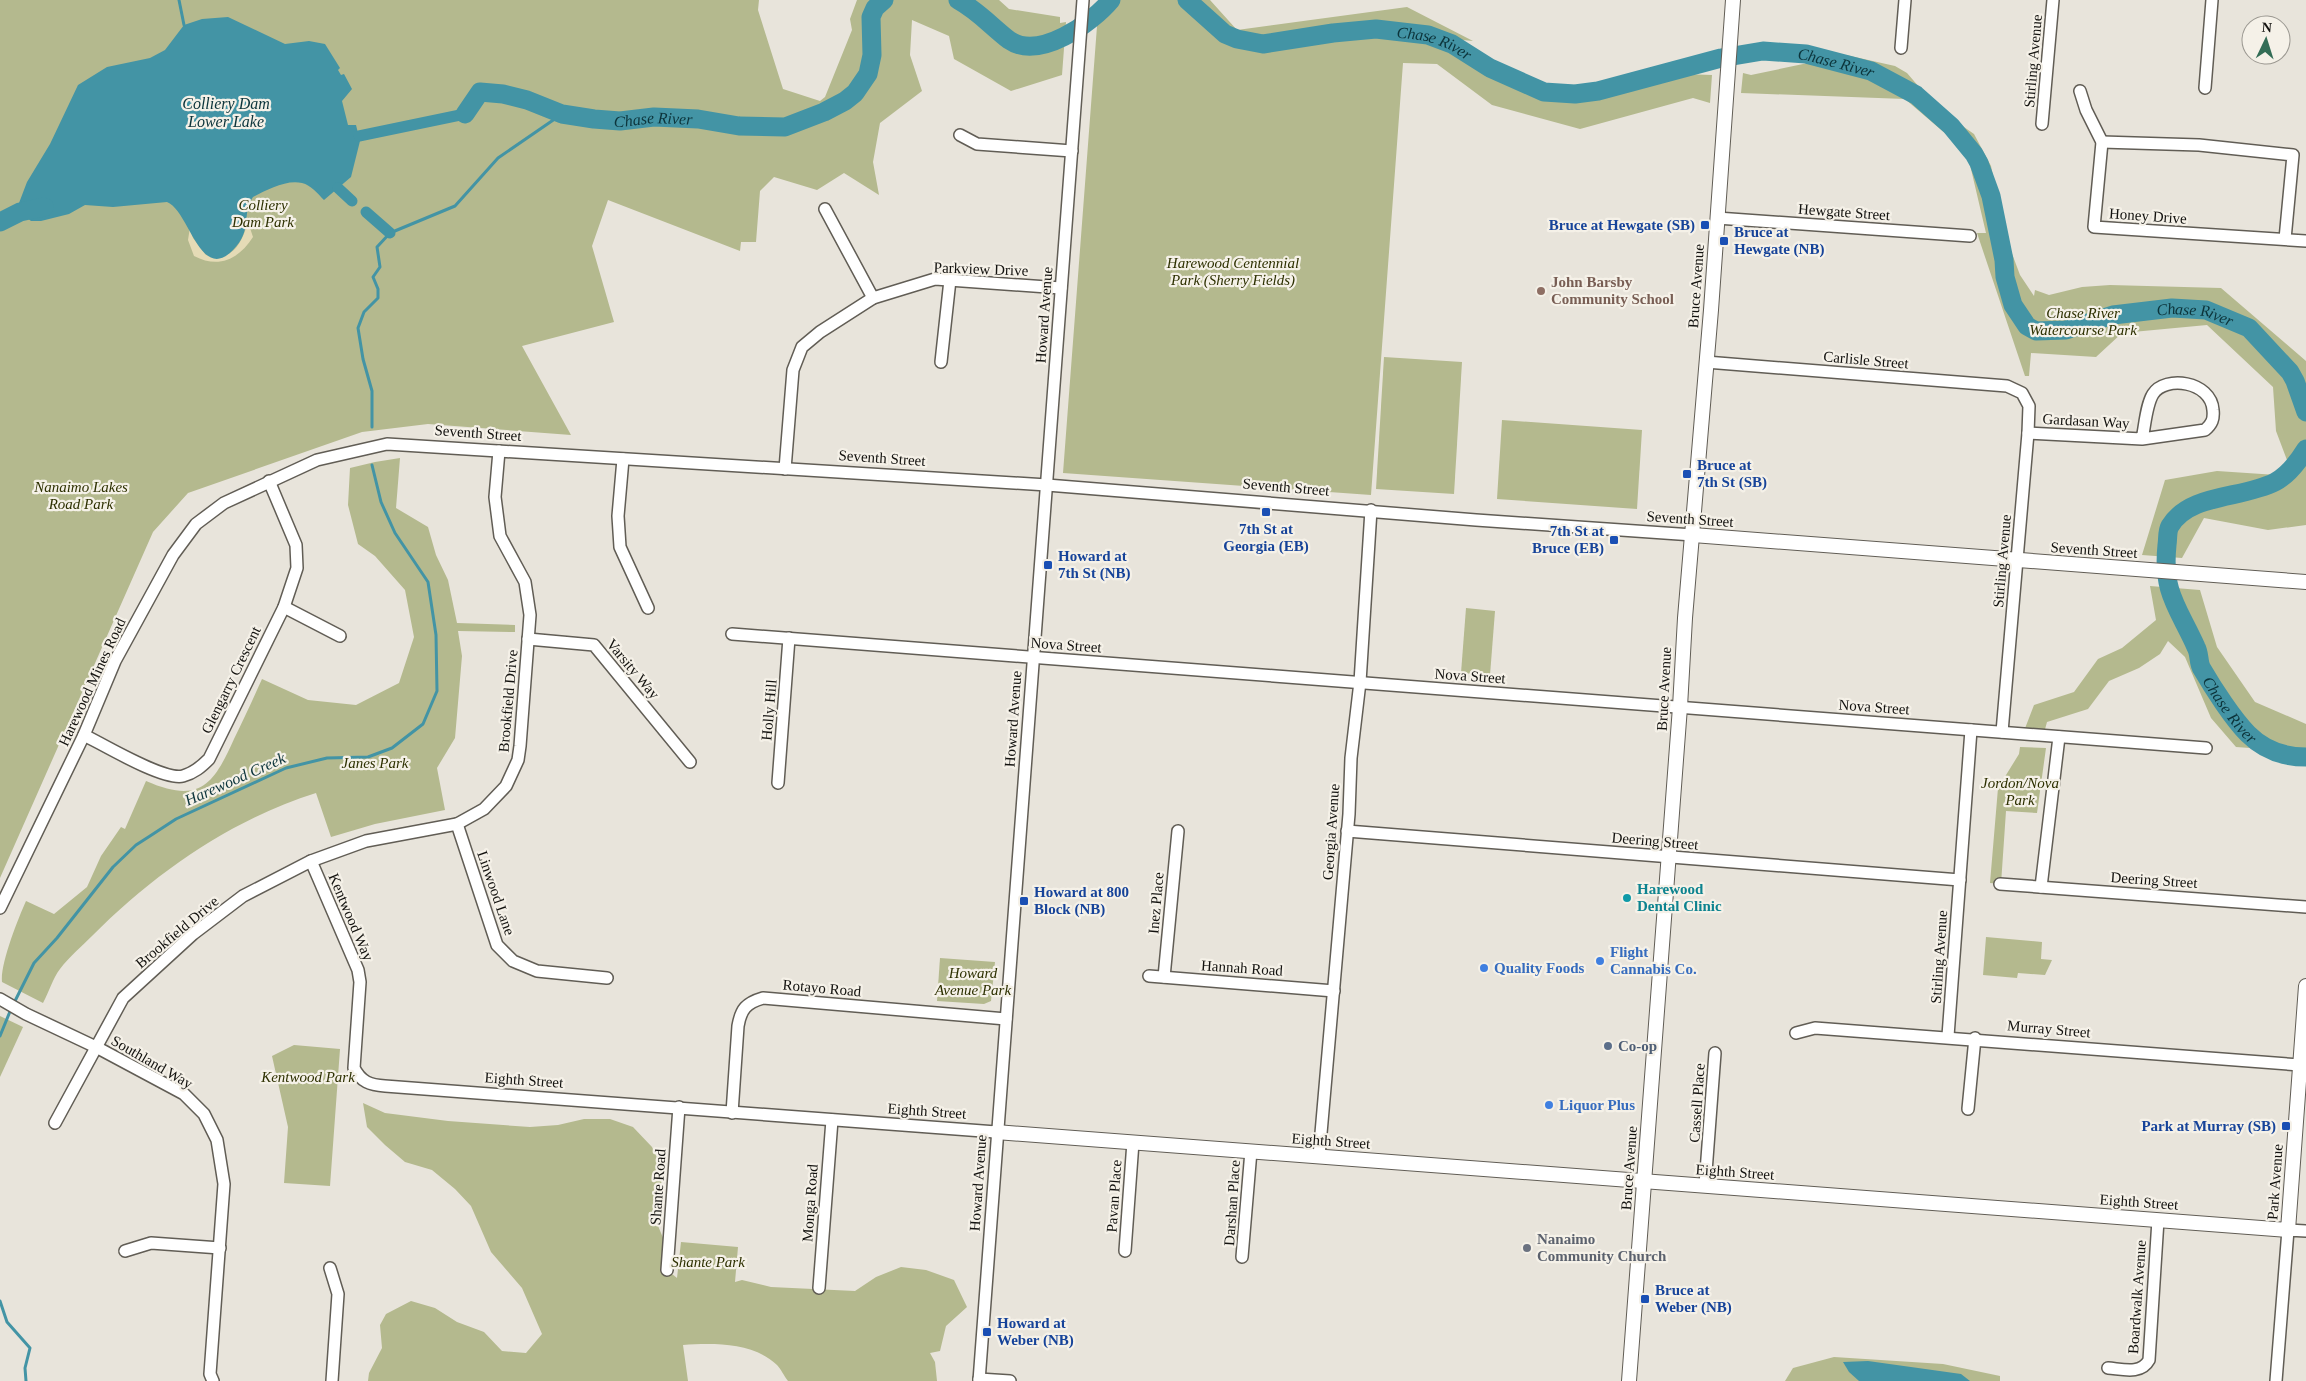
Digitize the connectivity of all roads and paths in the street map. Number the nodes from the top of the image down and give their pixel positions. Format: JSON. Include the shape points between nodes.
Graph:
{"nodes":[{"id":1,"x":1083,"y":0,"type":"edge"},
{"id":2,"x":1733,"y":0,"type":"edge"},
{"id":3,"x":1904,"y":0,"type":"edge"},
{"id":4,"x":2053,"y":0,"type":"edge"},
{"id":5,"x":2212,"y":0,"type":"edge"},
{"id":6,"x":1901,"y":48,"type":"dead end"},
{"id":7,"x":2206,"y":88,"type":"dead end"},
{"id":8,"x":2080,"y":92,"type":"dead end"},
{"id":9,"x":2042,"y":124,"type":"dead end"},
{"id":10,"x":960,"y":135,"type":"dead end"},
{"id":11,"x":2102,"y":142,"type":"junction"},
{"id":12,"x":1072,"y":151,"type":"junction"},
{"id":13,"x":825,"y":209,"type":"dead end"},
{"id":14,"x":1717,"y":218,"type":"junction"},
{"id":15,"x":1970,"y":236,"type":"dead end"},
{"id":16,"x":2285,"y":239,"type":"junction"},
{"id":17,"x":2306,"y":241,"type":"edge"},
{"id":18,"x":950,"y":280,"type":"junction"},
{"id":19,"x":1061,"y":288,"type":"junction"},
{"id":20,"x":873,"y":298,"type":"junction"},
{"id":21,"x":941,"y":362,"type":"dead end"},
{"id":22,"x":1706,"y":362,"type":"junction"},
{"id":23,"x":2022,"y":393,"type":"joint"},
{"id":24,"x":2028,"y":434,"type":"junction"},
{"id":25,"x":2142,"y":439,"type":"junction"},
{"id":26,"x":499,"y":451,"type":"junction"},
{"id":27,"x":623,"y":458,"type":"junction"},
{"id":28,"x":785,"y":469,"type":"junction"},
{"id":29,"x":269,"y":481,"type":"junction"},
{"id":30,"x":1046,"y":485,"type":"junction"},
{"id":31,"x":1370,"y":510,"type":"junction"},
{"id":32,"x":1693,"y":535,"type":"junction"},
{"id":33,"x":2017,"y":560,"type":"junction"},
{"id":34,"x":2306,"y":582,"type":"edge"},
{"id":35,"x":284,"y":606,"type":"junction"},
{"id":36,"x":648,"y":608,"type":"dead end"},
{"id":37,"x":732,"y":634,"type":"dead end"},
{"id":38,"x":340,"y":636,"type":"dead end"},
{"id":39,"x":790,"y":638,"type":"junction"},
{"id":40,"x":528,"y":639,"type":"junction"},
{"id":41,"x":1033,"y":657,"type":"junction"},
{"id":42,"x":1360,"y":682,"type":"junction"},
{"id":43,"x":1680,"y":707,"type":"junction"},
{"id":44,"x":1971,"y":730,"type":"junction"},
{"id":45,"x":2002,"y":732,"type":"junction"},
{"id":46,"x":84,"y":735,"type":"junction"},
{"id":47,"x":2059,"y":737,"type":"junction"},
{"id":48,"x":2206,"y":748,"type":"dead end"},
{"id":49,"x":690,"y":762,"type":"dead end"},
{"id":50,"x":778,"y":783,"type":"dead end"},
{"id":51,"x":456,"y":824,"type":"junction"},
{"id":52,"x":1178,"y":831,"type":"dead end"},
{"id":53,"x":1347,"y":831,"type":"junction"},
{"id":54,"x":1669,"y":857,"type":"junction"},
{"id":55,"x":311,"y":861,"type":"junction"},
{"id":56,"x":1960,"y":880,"type":"junction"},
{"id":57,"x":2000,"y":884,"type":"dead end"},
{"id":58,"x":2041,"y":887,"type":"junction"},
{"id":59,"x":2306,"y":907,"type":"edge"},
{"id":60,"x":0,"y":908,"type":"edge"},
{"id":61,"x":1149,"y":976,"type":"dead end"},
{"id":62,"x":1164,"y":977,"type":"junction"},
{"id":63,"x":607,"y":978,"type":"dead end"},
{"id":64,"x":2306,"y":986,"type":"edge"},
{"id":65,"x":1334,"y":990,"type":"junction"},
{"id":66,"x":0,"y":999,"type":"edge"},
{"id":67,"x":1006,"y":1019,"type":"junction"},
{"id":68,"x":1796,"y":1034,"type":"dead end"},
{"id":69,"x":1948,"y":1036,"type":"junction"},
{"id":70,"x":1975,"y":1038,"type":"junction"},
{"id":71,"x":98,"y":1048,"type":"junction"},
{"id":72,"x":1715,"y":1053,"type":"dead end"},
{"id":73,"x":2300,"y":1065,"type":"junction"},
{"id":74,"x":358,"y":1075,"type":"joint"},
{"id":75,"x":679,"y":1107,"type":"junction"},
{"id":76,"x":1968,"y":1109,"type":"dead end"},
{"id":77,"x":732,"y":1113,"type":"junction"},
{"id":78,"x":832,"y":1120,"type":"junction"},
{"id":79,"x":55,"y":1122,"type":"dead end"},
{"id":80,"x":996,"y":1132,"type":"junction"},
{"id":81,"x":1133,"y":1142,"type":"junction"},
{"id":82,"x":1250,"y":1151,"type":"junction"},
{"id":83,"x":1319,"y":1156,"type":"junction"},
{"id":84,"x":1644,"y":1181,"type":"junction"},
{"id":85,"x":1705,"y":1186,"type":"junction"},
{"id":86,"x":2158,"y":1220,"type":"junction"},
{"id":87,"x":2288,"y":1230,"type":"junction"},
{"id":88,"x":2306,"y":1231,"type":"edge"},
{"id":89,"x":220,"y":1248,"type":"junction"},
{"id":90,"x":125,"y":1251,"type":"dead end"},
{"id":91,"x":1125,"y":1252,"type":"dead end"},
{"id":92,"x":1242,"y":1258,"type":"dead end"},
{"id":93,"x":330,"y":1268,"type":"dead end"},
{"id":94,"x":667,"y":1270,"type":"dead end"},
{"id":95,"x":819,"y":1288,"type":"dead end"},
{"id":96,"x":2108,"y":1368,"type":"dead end"},
{"id":97,"x":979,"y":1380,"type":"edge"},
{"id":98,"x":212,"y":1381,"type":"edge"},
{"id":99,"x":332,"y":1381,"type":"edge"},
{"id":100,"x":1010,"y":1381,"type":"edge"},
{"id":101,"x":1629,"y":1381,"type":"edge"},
{"id":102,"x":2276,"y":1381,"type":"edge"}],
"edges":[{"from":1,"to":12,"type":"street","name":"Howard Avenue"},
{"from":2,"to":14,"type":"street","name":"Bruce Avenue"},
{"from":3,"to":6,"type":"street"},
{"from":4,"to":9,"type":"street","name":"Stirling Avenue"},
{"from":5,"to":7,"type":"street"},
{"from":8,"to":11,"type":"street"},
{"from":10,"to":12,"type":"street","via":[[977,144]]},
{"from":11,"to":16,"type":"street","via":[[2198,145],[2293,155]]},
{"from":11,"to":16,"type":"street","name":"Honey Drive","via":[[2094,227]]},
{"from":12,"to":19,"type":"street","name":"Howard Avenue"},
{"from":13,"to":20,"type":"street"},
{"from":14,"to":15,"type":"street","name":"Hewgate Street"},
{"from":14,"to":22,"type":"street","name":"Bruce Avenue"},
{"from":16,"to":17,"type":"street","name":"Honey Drive"},
{"from":18,"to":19,"type":"street","name":"Parkview Drive"},
{"from":18,"to":20,"type":"street","name":"Parkview Drive","via":[[935,279]]},
{"from":18,"to":21,"type":"street"},
{"from":19,"to":30,"type":"street","name":"Howard Avenue"},
{"from":20,"to":28,"type":"street","name":"Parkview Drive","via":[[802,347],[792,370]]},
{"from":22,"to":23,"type":"street","name":"Carlisle Street","via":[[2007,386]]},
{"from":22,"to":32,"type":"street","name":"Bruce Avenue"},
{"from":23,"to":24,"type":"street","name":"Stirling Avenue","via":[[2029,406]]},
{"from":24,"to":25,"type":"street","name":"Gardasan Way"},
{"from":24,"to":33,"type":"street","name":"Stirling Avenue"},
{"from":25,"to":25,"type":"street","name":"Gardasan Way","via":[[2205,430],[2214,416],[2212,400],[2204,390],[2191,384],[2164,384],[2152,395]]},
{"from":26,"to":27,"type":"street","name":"Seventh Street"},
{"from":26,"to":29,"type":"street","name":"Seventh Street","via":[[387,444],[317,460]]},
{"from":26,"to":40,"type":"street","name":"Brookfield Drive","via":[[495,496],[500,536],[525,582],[530,615]]},
{"from":27,"to":28,"type":"street","name":"Seventh Street"},
{"from":27,"to":36,"type":"street","via":[[618,516],[620,547]]},
{"from":28,"to":30,"type":"street","name":"Seventh Street"},
{"from":29,"to":35,"type":"street","name":"Glengarry Crescent","via":[[296,545],[296,568]]},
{"from":29,"to":46,"type":"street","name":"Harewood Mines Road","via":[[224,503],[196,524],[173,555],[115,661]]},
{"from":30,"to":31,"type":"street","name":"Seventh Street"},
{"from":30,"to":41,"type":"street","name":"Howard Avenue"},
{"from":31,"to":32,"type":"street","name":"Seventh Street"},
{"from":31,"to":42,"type":"street","name":"Georgia Avenue"},
{"from":32,"to":33,"type":"street","name":"Seventh Street"},
{"from":32,"to":43,"type":"street","name":"Bruce Avenue"},
{"from":33,"to":34,"type":"street","name":"Seventh Street"},
{"from":33,"to":45,"type":"street","name":"Stirling Avenue"},
{"from":35,"to":38,"type":"street"},
{"from":35,"to":46,"type":"street","name":"Glengarry Crescent","via":[[209,760],[195,772],[181,777],[164,775]]},
{"from":37,"to":39,"type":"street","name":"Nova Street"},
{"from":39,"to":41,"type":"street","name":"Nova Street"},
{"from":39,"to":50,"type":"street","name":"Holly Hill"},
{"from":40,"to":49,"type":"street","name":"Varsity Way","via":[[594,645]]},
{"from":40,"to":51,"type":"street","name":"Brookfield Drive","via":[[518,760],[506,786],[484,809]]},
{"from":41,"to":42,"type":"street","name":"Nova Street"},
{"from":41,"to":67,"type":"street","name":"Howard Avenue"},
{"from":42,"to":43,"type":"street","name":"Nova Street"},
{"from":42,"to":53,"type":"street","name":"Georgia Avenue"},
{"from":43,"to":44,"type":"street","name":"Nova Street"},
{"from":43,"to":54,"type":"street","name":"Bruce Avenue"},
{"from":44,"to":45,"type":"street","name":"Nova Street"},
{"from":44,"to":56,"type":"street","name":"Stirling Avenue"},
{"from":45,"to":47,"type":"street","name":"Nova Street"},
{"from":46,"to":60,"type":"street","name":"Harewood Mines Road"},
{"from":47,"to":48,"type":"street","name":"Nova Street"},
{"from":47,"to":58,"type":"street"},
{"from":51,"to":55,"type":"street","name":"Brookfield Drive","via":[[366,841]]},
{"from":51,"to":63,"type":"street","name":"Linwood Lane","via":[[497,945],[513,961],[537,971]]},
{"from":52,"to":62,"type":"street","name":"Inez Place"},
{"from":53,"to":54,"type":"street","name":"Deering Street"},
{"from":53,"to":65,"type":"street","name":"Georgia Avenue"},
{"from":54,"to":56,"type":"street","name":"Deering Street"},
{"from":54,"to":84,"type":"street","name":"Bruce Avenue"},
{"from":55,"to":71,"type":"street","name":"Brookfield Drive","via":[[243,896],[193,934],[123,998]]},
{"from":55,"to":74,"type":"street","name":"Kentwood Way","via":[[358,970],[360,982],[354,1061]]},
{"from":56,"to":69,"type":"street","name":"Stirling Avenue"},
{"from":57,"to":58,"type":"street","name":"Deering Street"},
{"from":58,"to":59,"type":"street","name":"Deering Street"},
{"from":61,"to":62,"type":"street","name":"Hannah Road"},
{"from":62,"to":65,"type":"street","name":"Hannah Road"},
{"from":64,"to":73,"type":"street","name":"Park Avenue"},
{"from":65,"to":83,"type":"street","name":"Georgia Avenue"},
{"from":66,"to":71,"type":"street","name":"Southland Way"},
{"from":67,"to":77,"type":"street","name":"Rotayo Road","via":[[763,998],[752,1001],[740,1013]]},
{"from":67,"to":80,"type":"street","name":"Howard Avenue"},
{"from":68,"to":69,"type":"street","name":"Murray Street","via":[[1815,1028]]},
{"from":69,"to":70,"type":"street","name":"Murray Street"},
{"from":70,"to":73,"type":"street","name":"Murray Street"},
{"from":70,"to":76,"type":"street"},
{"from":71,"to":79,"type":"street","name":"Brookfield Drive"},
{"from":71,"to":89,"type":"street","name":"Southland Way","via":[[184,1094],[204,1114],[218,1140],[223,1163]]},
{"from":72,"to":85,"type":"street","name":"Cassell Place"},
{"from":73,"to":87,"type":"street","name":"Park Avenue"},
{"from":74,"to":75,"type":"street","name":"Eighth Street","via":[[373,1085]]},
{"from":75,"to":77,"type":"street","name":"Eighth Street"},
{"from":75,"to":94,"type":"street","name":"Shante Road"},
{"from":77,"to":78,"type":"street","name":"Eighth Street"},
{"from":78,"to":80,"type":"street","name":"Eighth Street"},
{"from":78,"to":95,"type":"street","name":"Monga Road"},
{"from":80,"to":81,"type":"street","name":"Eighth Street"},
{"from":80,"to":97,"type":"street","name":"Howard Avenue"},
{"from":81,"to":82,"type":"street","name":"Eighth Street"},
{"from":81,"to":91,"type":"street","name":"Pavan Place"},
{"from":82,"to":83,"type":"street","name":"Eighth Street"},
{"from":82,"to":92,"type":"street","name":"Darshan Place"},
{"from":83,"to":84,"type":"street","name":"Eighth Street"},
{"from":84,"to":85,"type":"street","name":"Eighth Street"},
{"from":84,"to":101,"type":"street","name":"Bruce Avenue"},
{"from":85,"to":86,"type":"street","name":"Eighth Street"},
{"from":86,"to":87,"type":"street","name":"Eighth Street"},
{"from":86,"to":96,"type":"street","name":"Boardwalk Avenue","via":[[2149,1360],[2138,1370]]},
{"from":87,"to":88,"type":"street","name":"Eighth Street"},
{"from":87,"to":102,"type":"street","name":"Park Avenue"},
{"from":89,"to":90,"type":"street","via":[[151,1243]]},
{"from":89,"to":98,"type":"street","name":"Southland Way"},
{"from":93,"to":99,"type":"street","via":[[338,1294]]},
{"from":97,"to":100,"type":"street"}]}
